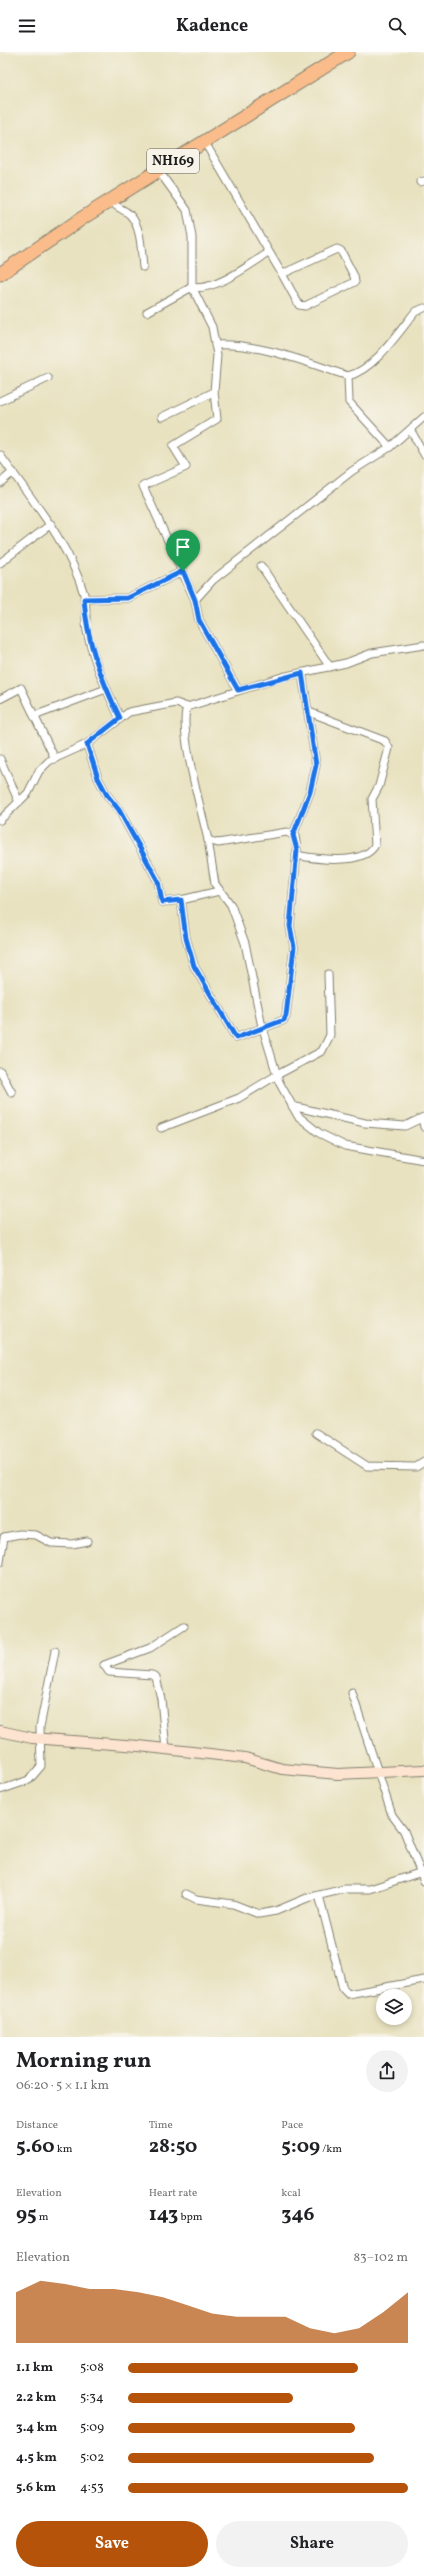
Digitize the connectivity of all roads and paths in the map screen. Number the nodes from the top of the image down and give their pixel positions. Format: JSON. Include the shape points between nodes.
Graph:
{"nodes":[{"id":1,"x":348,"y":52,"type":"edge"},
{"id":2,"x":204,"y":141,"type":"junction"},
{"id":3,"x":158,"y":170,"type":"junction"},
{"id":4,"x":111,"y":200,"type":"junction"},
{"id":5,"x":265,"y":255,"type":"dead end"},
{"id":6,"x":143,"y":267,"type":"dead end"},
{"id":7,"x":0,"y":274,"type":"edge"},
{"id":8,"x":282,"y":274,"type":"junction"},
{"id":9,"x":192,"y":287,"type":"junction"},
{"id":10,"x":424,"y":308,"type":"edge"},
{"id":11,"x":147,"y":312,"type":"dead end"},
{"id":12,"x":215,"y":345,"type":"junction"},
{"id":13,"x":348,"y":376,"type":"junction"},
{"id":14,"x":48,"y":378,"type":"dead end"},
{"id":15,"x":214,"y":392,"type":"junction"},
{"id":16,"x":0,"y":401,"type":"edge"},
{"id":17,"x":424,"y":417,"type":"edge"},
{"id":18,"x":162,"y":418,"type":"dead end"},
{"id":19,"x":411,"y":431,"type":"junction"},
{"id":20,"x":390,"y":448,"type":"junction"},
{"id":21,"x":424,"y":454,"type":"edge"},
{"id":22,"x":0,"y":455,"type":"edge"},
{"id":23,"x":13,"y":472,"type":"junction"},
{"id":24,"x":0,"y":483,"type":"edge"},
{"id":25,"x":51,"y":524,"type":"junction"},
{"id":26,"x":0,"y":562,"type":"edge"},
{"id":27,"x":261,"y":566,"type":"dead end"},
{"id":28,"x":183,"y":571,"type":"junction"},
{"id":29,"x":84,"y":599,"type":"junction"},
{"id":30,"x":195,"y":600,"type":"junction"},
{"id":31,"x":424,"y":645,"type":"edge"},
{"id":32,"x":330,"y":667,"type":"junction"},
{"id":33,"x":302,"y":673,"type":"junction"},
{"id":34,"x":106,"y":689,"type":"junction"},
{"id":35,"x":238,"y":690,"type":"junction"},
{"id":36,"x":0,"y":698,"type":"edge"},
{"id":37,"x":187,"y":707,"type":"junction"},
{"id":38,"x":309,"y":712,"type":"junction"},
{"id":39,"x":34,"y":716,"type":"junction"},
{"id":40,"x":120,"y":718,"type":"junction"},
{"id":41,"x":87,"y":744,"type":"junction"},
{"id":42,"x":0,"y":759,"type":"edge"},
{"id":43,"x":54,"y":759,"type":"junction"},
{"id":44,"x":19,"y":802,"type":"junction"},
{"id":45,"x":0,"y":820,"type":"edge"},
{"id":46,"x":293,"y":835,"type":"junction"},
{"id":47,"x":208,"y":840,"type":"junction"},
{"id":48,"x":296,"y":855,"type":"junction"},
{"id":49,"x":219,"y":891,"type":"junction"},
{"id":50,"x":181,"y":900,"type":"junction"},
{"id":51,"x":328,"y":974,"type":"dead end"},
{"id":52,"x":264,"y":1029,"type":"junction"},
{"id":53,"x":0,"y":1072,"type":"edge"},
{"id":54,"x":277,"y":1075,"type":"junction"},
{"id":55,"x":12,"y":1092,"type":"dead end"},
{"id":56,"x":292,"y":1106,"type":"junction"},
{"id":57,"x":423,"y":1117,"type":"edge"},
{"id":58,"x":424,"y":1127,"type":"edge"},
{"id":59,"x":161,"y":1128,"type":"dead end"},
{"id":60,"x":424,"y":1160,"type":"edge"},
{"id":61,"x":316,"y":1433,"type":"dead end"},
{"id":62,"x":424,"y":1462,"type":"edge"},
{"id":63,"x":87,"y":1541,"type":"dead end"},
{"id":64,"x":0,"y":1562,"type":"edge"},
{"id":65,"x":184,"y":1626,"type":"dead end"},
{"id":66,"x":55,"y":1651,"type":"dead end"},
{"id":67,"x":352,"y":1693,"type":"dead end"},
{"id":68,"x":0,"y":1731,"type":"edge"},
{"id":69,"x":39,"y":1738,"type":"junction"},
{"id":70,"x":166,"y":1749,"type":"junction"},
{"id":71,"x":424,"y":1770,"type":"edge"},
{"id":72,"x":379,"y":1772,"type":"junction"},
{"id":73,"x":0,"y":1790,"type":"edge"},
{"id":74,"x":422,"y":1872,"type":"junction"},
{"id":75,"x":424,"y":1881,"type":"edge"},
{"id":76,"x":186,"y":1894,"type":"dead end"},
{"id":77,"x":319,"y":1895,"type":"junction"},
{"id":78,"x":424,"y":1980,"type":"edge"}],
"edges":[{"from":1,"to":2,"type":"highway","number":"NH169"},
{"from":2,"to":3,"type":"highway","number":"NH169"},
{"from":2,"to":8,"type":"street"},
{"from":3,"to":4,"type":"highway","number":"NH169"},
{"from":3,"to":9,"type":"street","via":[[187,210],[192,237]]},
{"from":4,"to":6,"type":"street","via":[[132,219],[140,242]]},
{"from":4,"to":7,"type":"highway","number":"NH169"},
{"from":5,"to":9,"type":"street","via":[[225,279],[198,288]]},
{"from":8,"to":8,"type":"street","via":[[296,302],[302,306],[352,284],[356,279],[341,251],[337,249]]},
{"from":9,"to":11,"type":"street"},
{"from":9,"to":12,"type":"street","via":[[212,327]]},
{"from":10,"to":13,"type":"street","via":[[415,312],[371,364]]},
{"from":12,"to":13,"type":"street","via":[[237,344],[256,347]]},
{"from":12,"to":15,"type":"street","via":[[217,354]]},
{"from":13,"to":20,"type":"street","via":[[349,402]]},
{"from":14,"to":16,"type":"street"},
{"from":15,"to":18,"type":"street"},
{"from":15,"to":28,"type":"street","via":[[217,420],[173,446],[186,467],[143,486]]},
{"from":17,"to":19,"type":"street"},
{"from":19,"to":20,"type":"street"},
{"from":19,"to":21,"type":"street"},
{"from":20,"to":30,"type":"street","via":[[346,476],[213,580]]},
{"from":22,"to":23,"type":"street"},
{"from":23,"to":24,"type":"street"},
{"from":23,"to":25,"type":"street"},
{"from":25,"to":26,"type":"street"},
{"from":25,"to":29,"type":"street","via":[[72,565]]},
{"from":27,"to":32,"type":"street"},
{"from":28,"to":29,"type":"street","via":[[128,598]]},
{"from":28,"to":30,"type":"street"},
{"from":29,"to":34,"type":"street","via":[[94,661]]},
{"from":30,"to":35,"type":"street","via":[[199,620]]},
{"from":31,"to":32,"type":"street","via":[[372,653]]},
{"from":32,"to":33,"type":"street"},
{"from":33,"to":35,"type":"street"},
{"from":33,"to":38,"type":"street"},
{"from":34,"to":39,"type":"street"},
{"from":34,"to":40,"type":"street"},
{"from":35,"to":37,"type":"street"},
{"from":36,"to":39,"type":"street","via":[[21,688]]},
{"from":37,"to":40,"type":"street","via":[[176,703],[140,709]]},
{"from":37,"to":47,"type":"street","via":[[184,716],[185,734]]},
{"from":38,"to":46,"type":"street","via":[[316,765],[310,792]]},
{"from":38,"to":48,"type":"street","via":[[385,741],[389,748],[379,786],[372,799],[375,845],[372,850],[359,856],[324,860]]},
{"from":39,"to":43,"type":"street"},
{"from":40,"to":41,"type":"street"},
{"from":41,"to":43,"type":"street"},
{"from":41,"to":50,"type":"street","via":[[98,778],[119,810],[158,881],[162,902]]},
{"from":42,"to":44,"type":"street"},
{"from":43,"to":44,"type":"street","via":[[39,772],[28,793]]},
{"from":44,"to":45,"type":"street"},
{"from":46,"to":47,"type":"street","via":[[286,832],[218,843]]},
{"from":46,"to":48,"type":"street"},
{"from":47,"to":49,"type":"street","via":[[212,869]]},
{"from":48,"to":52,"type":"street","via":[[290,926],[294,947],[286,1016],[284,1020]]},
{"from":49,"to":50,"type":"street"},
{"from":49,"to":52,"type":"street","via":[[231,905],[243,936]]},
{"from":50,"to":52,"type":"street","via":[[186,938],[194,966],[226,1023],[236,1038]]},
{"from":51,"to":54,"type":"street","via":[[328,1041],[322,1051]]},
{"from":52,"to":54,"type":"street"},
{"from":53,"to":55,"type":"street"},
{"from":54,"to":56,"type":"street"},
{"from":54,"to":59,"type":"street","via":[[239,1098]]},
{"from":56,"to":57,"type":"street","via":[[365,1123],[405,1126]]},
{"from":56,"to":60,"type":"street","via":[[298,1116],[320,1133],[345,1146]]},
{"from":57,"to":58,"type":"street"},
{"from":61,"to":62,"type":"street","via":[[367,1466],[416,1467]]},
{"from":63,"to":64,"type":"street","via":[[72,1544],[51,1543],[36,1535],[20,1534],[4,1537]]},
{"from":65,"to":70,"type":"street","via":[[144,1651],[104,1665],[109,1672],[156,1677]]},
{"from":66,"to":69,"type":"street"},
{"from":67,"to":72,"type":"street"},
{"from":68,"to":69,"type":"street"},
{"from":69,"to":70,"type":"street"},
{"from":69,"to":73,"type":"street","via":[[41,1766],[36,1775],[30,1780]]},
{"from":70,"to":72,"type":"street","via":[[245,1758],[282,1769],[338,1774]]},
{"from":71,"to":72,"type":"street"},
{"from":72,"to":74,"type":"street","via":[[392,1815],[404,1831]]},
{"from":74,"to":75,"type":"street"},
{"from":74,"to":77,"type":"street","via":[[370,1889],[345,1889]]},
{"from":76,"to":77,"type":"street","via":[[196,1899],[233,1904],[259,1914],[276,1911]]},
{"from":77,"to":78,"type":"street","via":[[343,1989],[348,1994]]}]}
